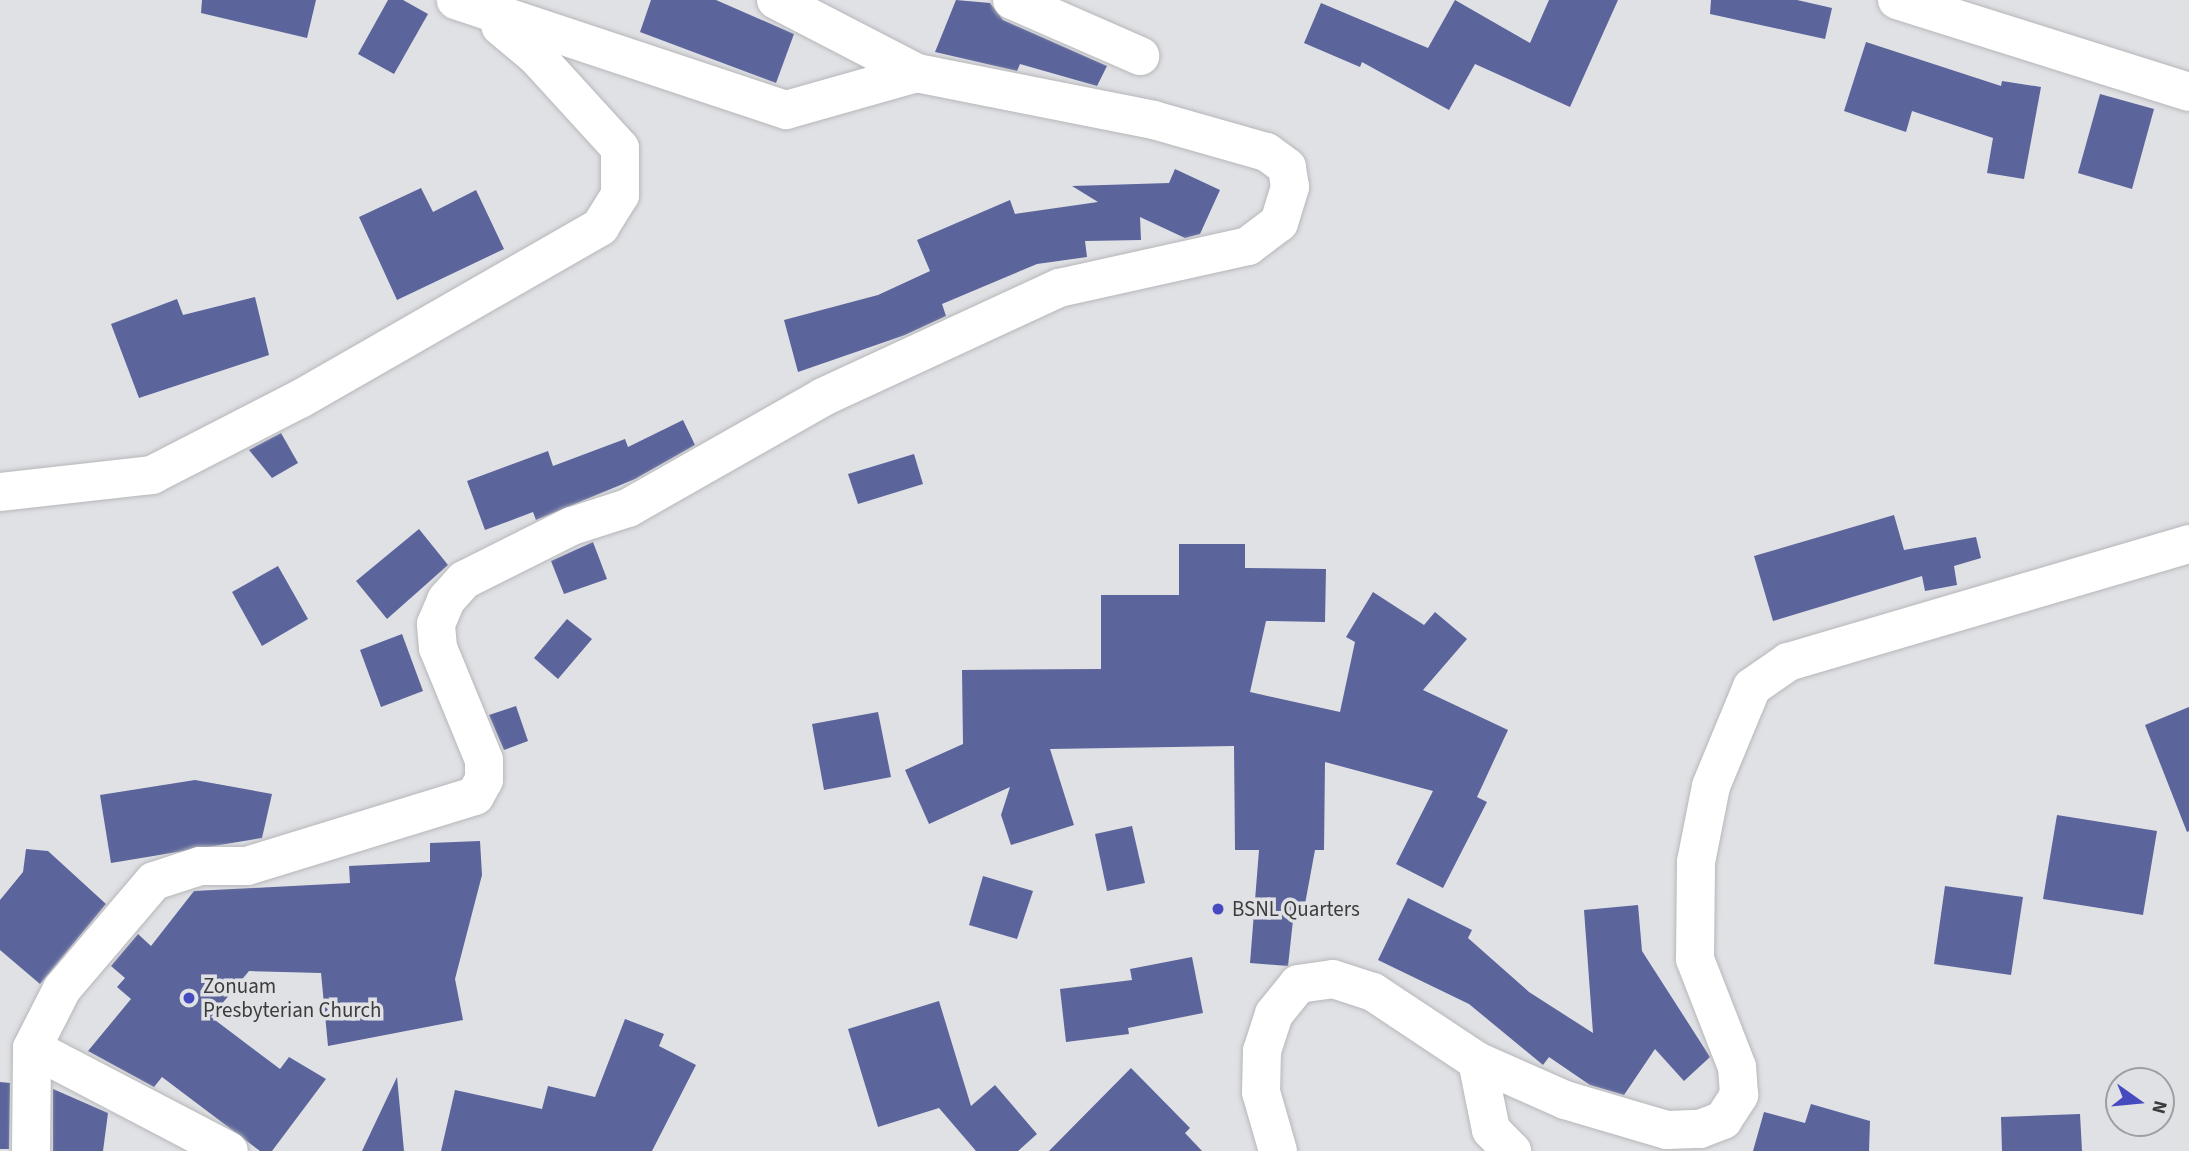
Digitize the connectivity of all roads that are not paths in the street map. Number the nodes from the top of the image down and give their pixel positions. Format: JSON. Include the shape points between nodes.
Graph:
{"nodes":[{"id":1,"x":776,"y":0,"type":"edge"},
{"id":2,"x":1012,"y":0,"type":"edge"},
{"id":3,"x":1897,"y":0,"type":"edge"},
{"id":4,"x":466,"y":4,"type":"edge"},
{"id":5,"x":1140,"y":56,"type":"dead end"},
{"id":6,"x":917,"y":72,"type":"junction"},
{"id":7,"x":2189,"y":92,"type":"edge"},
{"id":8,"x":0,"y":492,"type":"edge"},
{"id":9,"x":2189,"y":544,"type":"edge"},
{"id":10,"x":32,"y":1048,"type":"junction"},
{"id":11,"x":1477,"y":1061,"type":"junction"},
{"id":12,"x":31,"y":1151,"type":"edge"},
{"id":13,"x":229,"y":1151,"type":"edge"},
{"id":14,"x":1278,"y":1151,"type":"edge"},
{"id":15,"x":1512,"y":1151,"type":"edge"}],
"edges":[{"from":1,"to":6,"type":"street"},
{"from":2,"to":5,"type":"street"},
{"from":3,"to":7,"type":"street"},
{"from":4,"to":6,"type":"street","via":[[786,110]]},
{"from":4,"to":8,"type":"street","via":[[537,57],[620,148],[620,195],[600,227],[300,399],[152,475]]},
{"from":6,"to":10,"type":"street","via":[[1154,120],[1266,152],[1287,167],[1290,187],[1279,223],[1236,249],[1059,288],[823,397],[628,508],[572,526],[464,580],[446,600],[436,624],[438,648],[484,760],[484,780],[475,796],[247,866],[200,866],[154,881],[62,989]]},
{"from":9,"to":11,"type":"street","via":[[1788,662],[1752,687],[1711,786],[1696,862],[1695,959],[1737,1066],[1739,1095],[1723,1120],[1700,1129],[1667,1130],[1565,1100]]},
{"from":10,"to":12,"type":"street"},
{"from":10,"to":13,"type":"street"},
{"from":11,"to":14,"type":"street","via":[[1373,992],[1334,979],[1298,985],[1274,1014],[1262,1051],[1261,1092]]},
{"from":11,"to":15,"type":"street","via":[[1491,1129]]}]}
